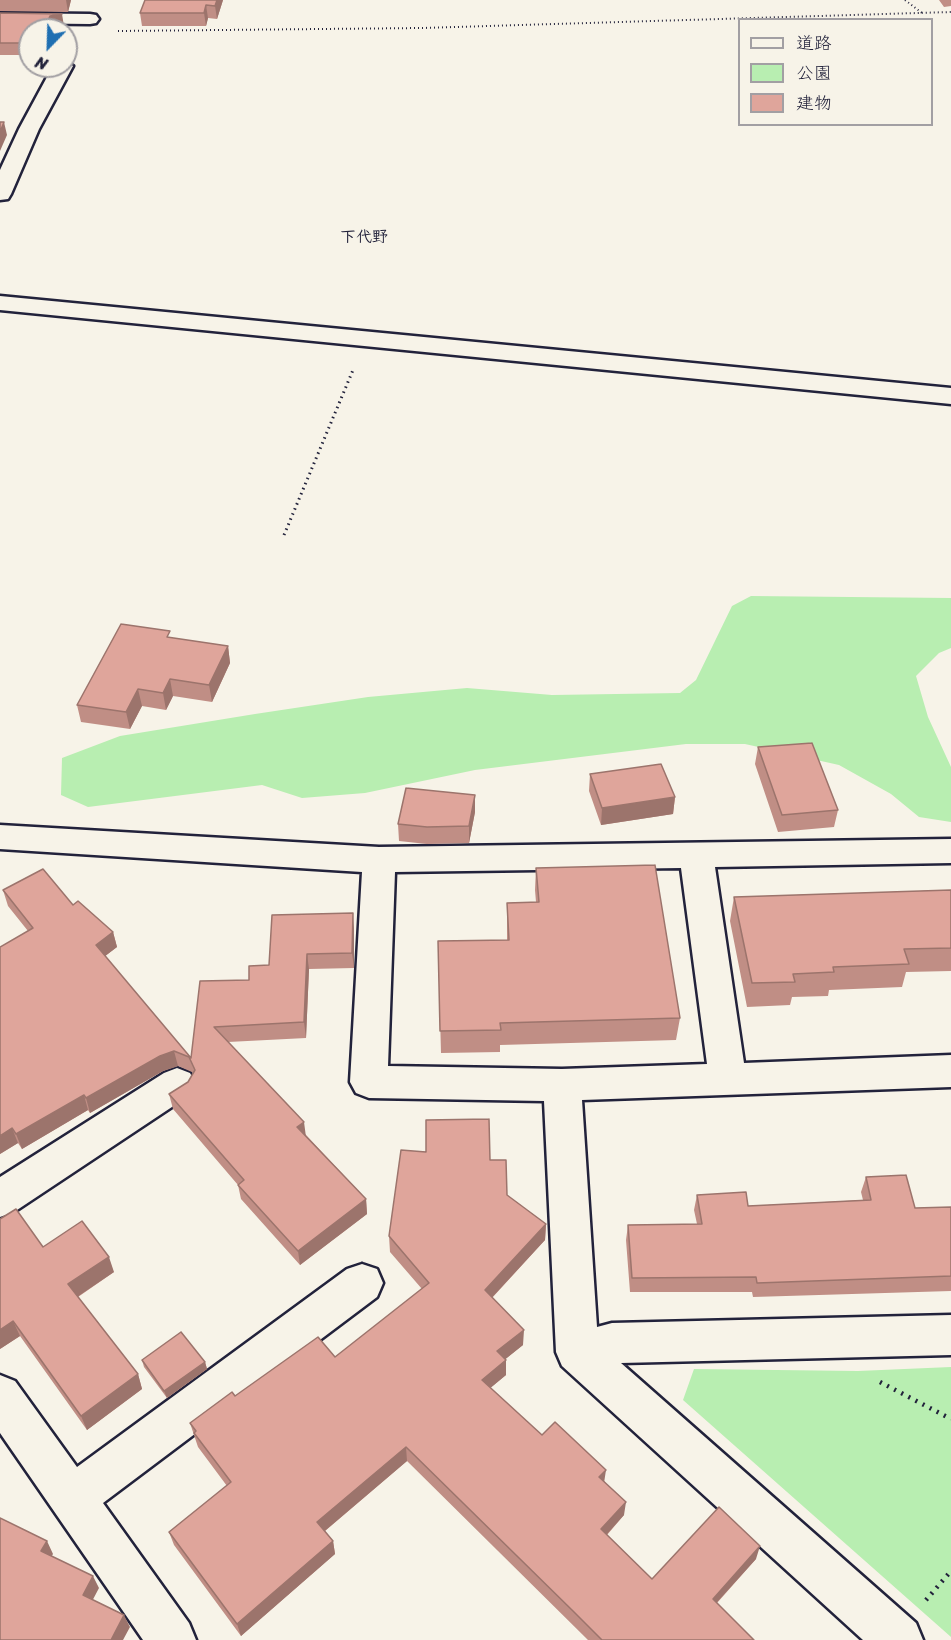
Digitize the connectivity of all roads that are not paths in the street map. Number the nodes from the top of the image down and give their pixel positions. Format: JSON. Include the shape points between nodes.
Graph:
{"nodes":[{"id":1,"x":0,"y":18,"type":"edge"},
{"id":2,"x":18,"y":23,"type":"edge"},
{"id":3,"x":57,"y":78,"type":"edge"},
{"id":4,"x":0,"y":194,"type":"edge"},
{"id":5,"x":0,"y":303,"type":"edge"},
{"id":6,"x":951,"y":396,"type":"edge"},
{"id":7,"x":0,"y":837,"type":"edge"},
{"id":8,"x":951,"y":851,"type":"edge"},
{"id":9,"x":696,"y":855,"type":"junction"},
{"id":10,"x":379,"y":860,"type":"junction"},
{"id":11,"x":951,"y":1071,"type":"edge"},
{"id":12,"x":728,"y":1079,"type":"junction"},
{"id":13,"x":177,"y":1084,"type":"dead end"},
{"id":14,"x":562,"y":1085,"type":"junction"},
{"id":15,"x":0,"y":1199,"type":"edge"},
{"id":16,"x":362,"y":1283,"type":"dead end"},
{"id":17,"x":951,"y":1335,"type":"edge"},
{"id":18,"x":577,"y":1352,"type":"junction"},
{"id":19,"x":0,"y":1396,"type":"edge"},
{"id":20,"x":72,"y":1498,"type":"junction"},
{"id":21,"x":909,"y":1624,"type":"edge"},
{"id":22,"x":172,"y":1640,"type":"edge"}],
"edges":[{"from":1,"to":2,"type":"street"},
{"from":3,"to":4,"type":"street"},
{"from":5,"to":6,"type":"street"},
{"from":7,"to":10,"type":"street"},
{"from":8,"to":9,"type":"street"},
{"from":9,"to":10,"type":"street"},
{"from":9,"to":12,"type":"street"},
{"from":10,"to":14,"type":"street","via":[[369,1082]]},
{"from":11,"to":12,"type":"street"},
{"from":12,"to":14,"type":"street"},
{"from":13,"to":15,"type":"street"},
{"from":14,"to":18,"type":"street"},
{"from":16,"to":20,"type":"street"},
{"from":17,"to":18,"type":"street","via":[[612,1343]]},
{"from":18,"to":21,"type":"street"},
{"from":19,"to":20,"type":"street"},
{"from":20,"to":22,"type":"street"}]}
